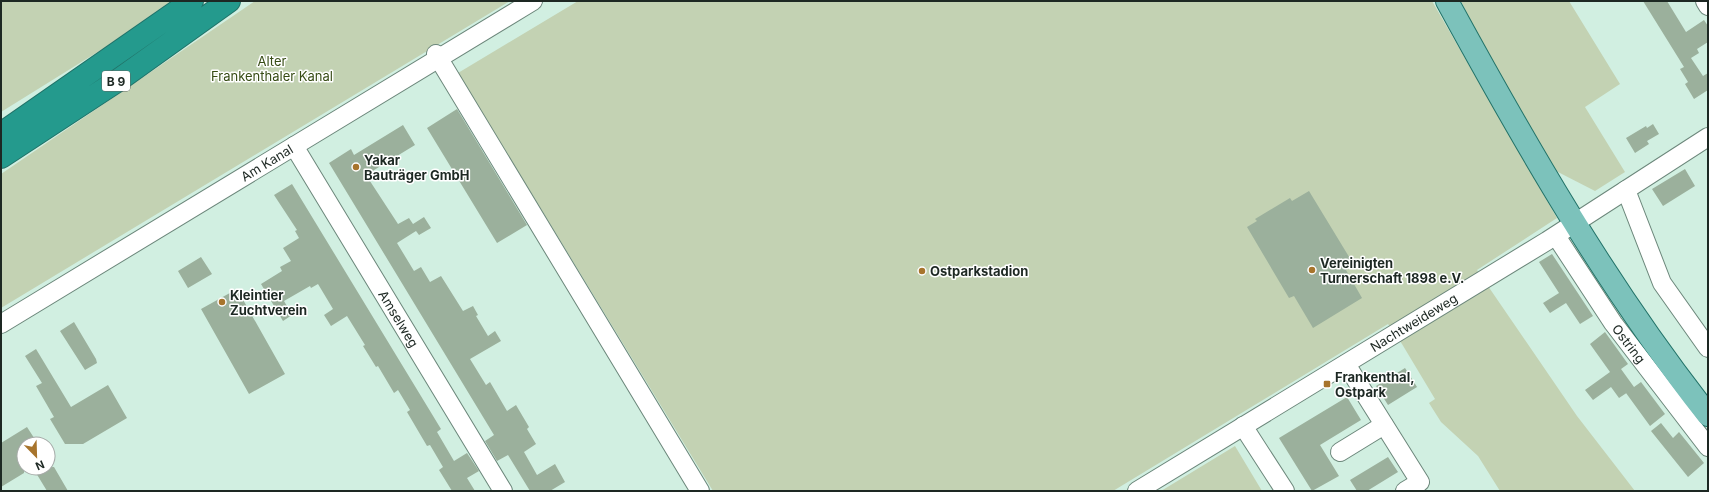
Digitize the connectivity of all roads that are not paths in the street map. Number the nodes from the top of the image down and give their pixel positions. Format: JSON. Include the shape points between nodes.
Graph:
{"nodes":[{"id":1,"x":192,"y":1,"type":"edge"},
{"id":2,"x":229,"y":1,"type":"edge"},
{"id":3,"x":533,"y":1,"type":"edge"},
{"id":4,"x":1448,"y":1,"type":"edge"},
{"id":5,"x":1705,"y":1,"type":"edge"},
{"id":6,"x":1708,"y":6,"type":"edge"},
{"id":7,"x":437,"y":56,"type":"junction"},
{"id":8,"x":1,"y":134,"type":"edge"},
{"id":9,"x":1708,"y":137,"type":"edge"},
{"id":10,"x":294,"y":146,"type":"junction"},
{"id":11,"x":1,"y":158,"type":"edge"},
{"id":12,"x":1626,"y":190,"type":"junction"},
{"id":13,"x":1575,"y":224,"type":"junction"},
{"id":14,"x":1556,"y":236,"type":"junction"},
{"id":15,"x":1,"y":324,"type":"edge"},
{"id":16,"x":1708,"y":348,"type":"edge"},
{"id":17,"x":1346,"y":364,"type":"junction"},
{"id":18,"x":1708,"y":415,"type":"edge"},
{"id":19,"x":1384,"y":425,"type":"junction"},
{"id":20,"x":1243,"y":426,"type":"junction"},
{"id":21,"x":1708,"y":446,"type":"edge"},
{"id":22,"x":1340,"y":452,"type":"dead end"},
{"id":23,"x":1416,"y":488,"type":"edge"},
{"id":24,"x":503,"y":491,"type":"edge"},
{"id":25,"x":700,"y":491,"type":"edge"},
{"id":26,"x":1136,"y":491,"type":"edge"},
{"id":27,"x":1285,"y":491,"type":"edge"}],
"edges":[{"from":1,"to":8,"type":"highway","number":"B 9"},
{"from":2,"to":11,"type":"highway","number":"B 9","via":[[120,79]]},
{"from":3,"to":7,"type":"street","name":"Am Kanal"},
{"from":4,"to":13,"type":"main road","name":"Ostring","via":[[1502,102]]},
{"from":5,"to":6,"type":"street"},
{"from":7,"to":10,"type":"street","name":"Am Kanal"},
{"from":7,"to":25,"type":"street"},
{"from":9,"to":12,"type":"street","name":"Nachtweideweg"},
{"from":10,"to":15,"type":"street","name":"Am Kanal"},
{"from":10,"to":24,"type":"street","name":"Amselweg"},
{"from":12,"to":13,"type":"street","name":"Nachtweideweg"},
{"from":12,"to":16,"type":"street","via":[[1662,283]]},
{"from":13,"to":14,"type":"street","name":"Nachtweideweg"},
{"from":13,"to":18,"type":"main road","name":"Ostring","via":[[1648,336]]},
{"from":14,"to":17,"type":"street","name":"Nachtweideweg"},
{"from":14,"to":21,"type":"street","name":"Ostring","via":[[1613,323]]},
{"from":17,"to":19,"type":"street"},
{"from":17,"to":20,"type":"street","name":"Nachtweideweg"},
{"from":19,"to":22,"type":"street"},
{"from":19,"to":23,"type":"street"},
{"from":20,"to":26,"type":"street","name":"Nachtweideweg"},
{"from":20,"to":27,"type":"street"}]}
